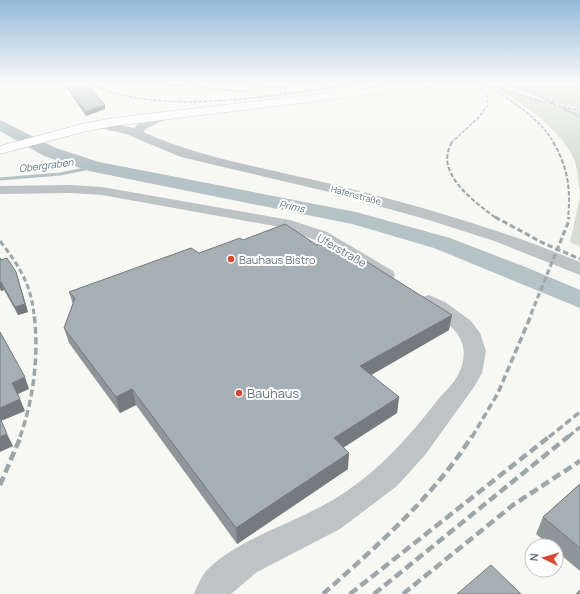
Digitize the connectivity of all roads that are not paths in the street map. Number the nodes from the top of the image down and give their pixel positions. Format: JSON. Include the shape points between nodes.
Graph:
{"nodes":[{"id":1,"x":187,"y":112,"type":"edge"},
{"id":2,"x":167,"y":114,"type":"junction"},
{"id":3,"x":114,"y":122,"type":"junction"},
{"id":4,"x":99,"y":124,"type":"junction"},
{"id":5,"x":132,"y":132,"type":"junction"},
{"id":6,"x":0,"y":150,"type":"edge"},
{"id":7,"x":0,"y":190,"type":"edge"},
{"id":8,"x":580,"y":269,"type":"edge"},
{"id":9,"x":211,"y":594,"type":"edge"}],
"edges":[{"from":1,"to":2,"type":"main road"},
{"from":2,"to":3,"type":"main road"},
{"from":2,"to":5,"type":"street"},
{"from":3,"to":4,"type":"main road"},
{"from":3,"to":5,"type":"street","name":"Hafenstraße","via":[[128,127]]},
{"from":4,"to":5,"type":"street","name":"Hafenstraße"},
{"from":4,"to":6,"type":"main road"},
{"from":5,"to":8,"type":"street","name":"Hafenstraße","via":[[186,154],[330,188],[433,216],[521,245]]},
{"from":7,"to":9,"type":"street","name":"Uferstraße","via":[[102,191],[284,223],[321,236],[408,288],[459,320],[474,341],[476,354],[469,377],[412,452],[377,485],[330,518],[245,562],[221,580]]}]}
